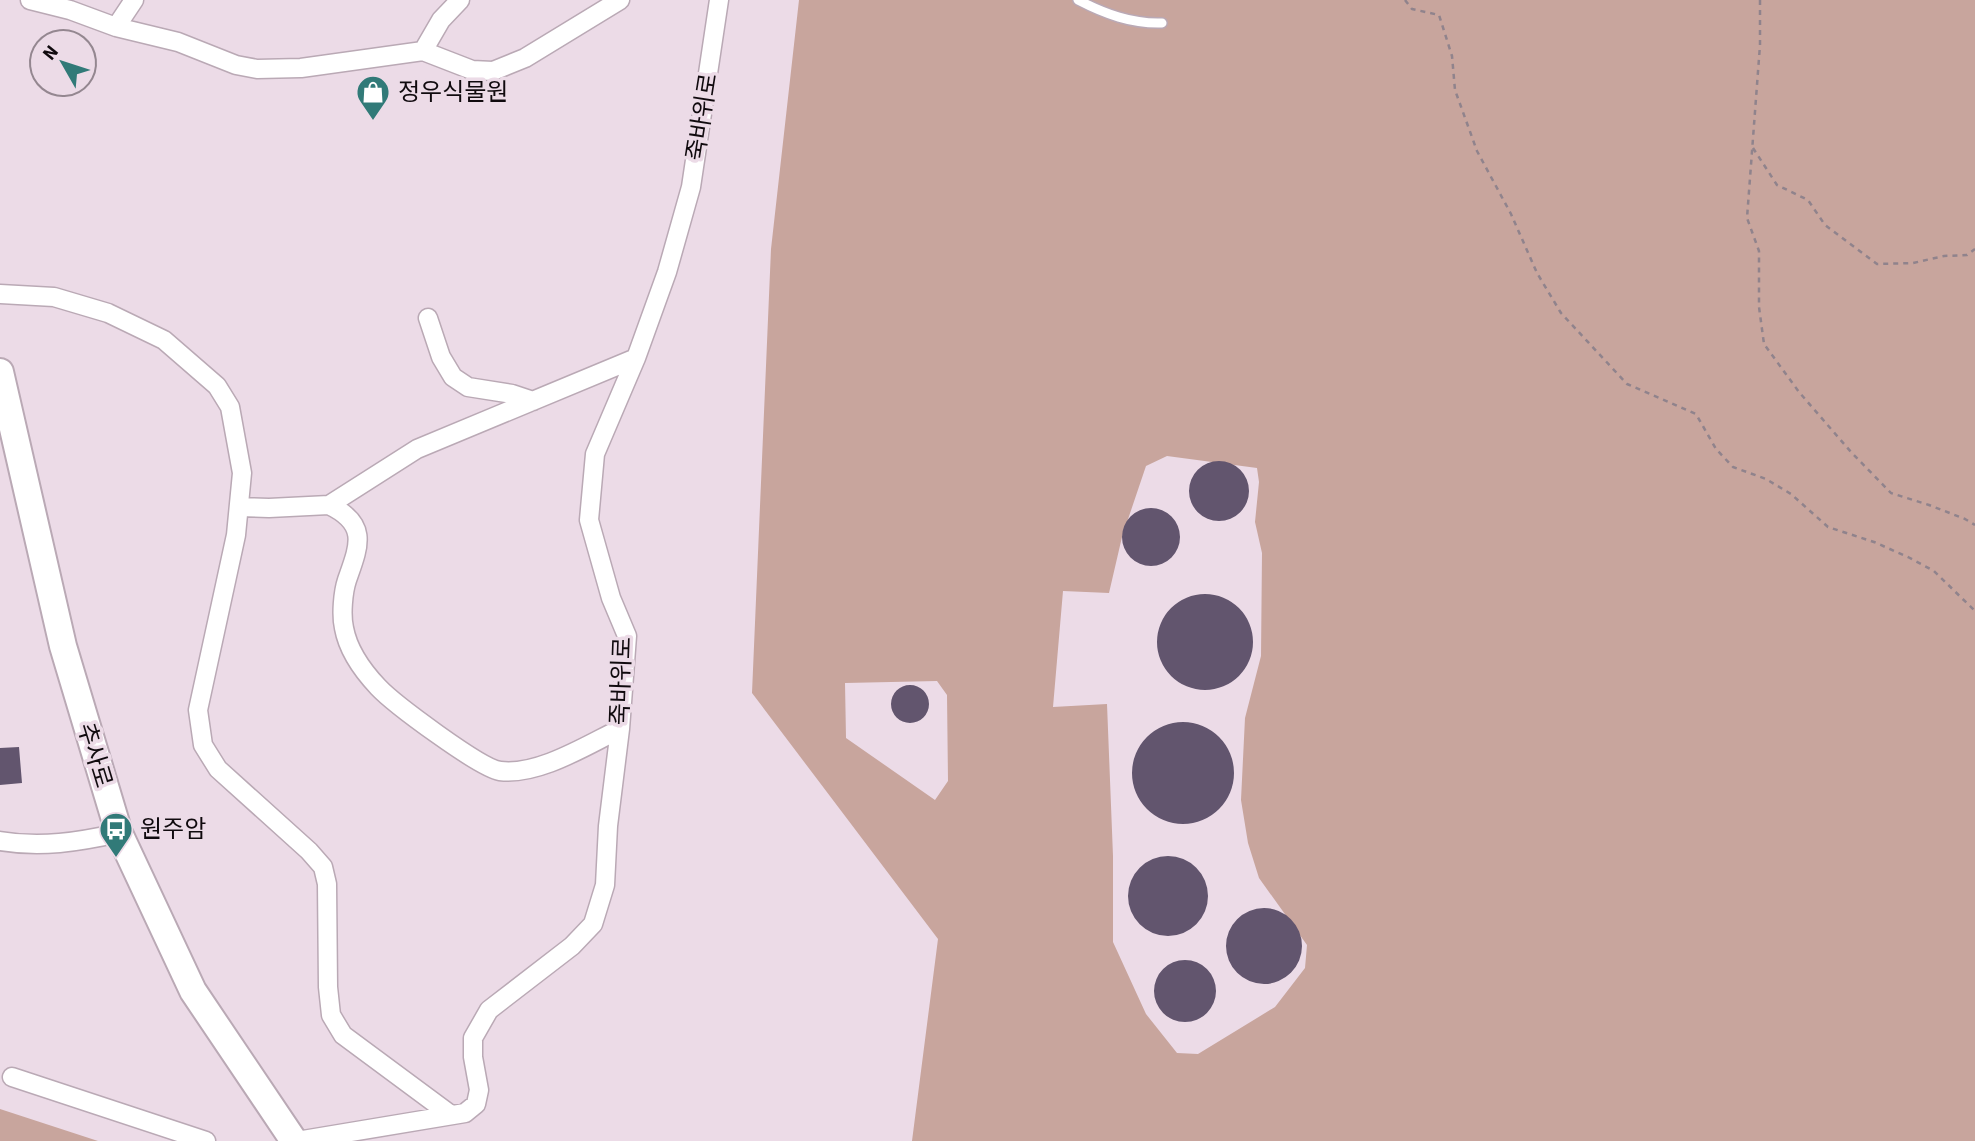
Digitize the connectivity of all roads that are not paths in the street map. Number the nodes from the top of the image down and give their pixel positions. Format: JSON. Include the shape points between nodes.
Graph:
{"nodes":[{"id":1,"x":30,"y":0,"type":"edge"},
{"id":2,"x":134,"y":0,"type":"edge"},
{"id":3,"x":460,"y":0,"type":"edge"},
{"id":4,"x":620,"y":0,"type":"edge"},
{"id":5,"x":719,"y":0,"type":"edge"},
{"id":6,"x":1078,"y":0,"type":"edge"},
{"id":7,"x":1162,"y":23,"type":"dead end"},
{"id":8,"x":116,"y":27,"type":"junction"},
{"id":9,"x":423,"y":51,"type":"junction"},
{"id":10,"x":0,"y":294,"type":"edge"},
{"id":11,"x":428,"y":318,"type":"dead end"},
{"id":12,"x":636,"y":358,"type":"junction"},
{"id":13,"x":0,"y":372,"type":"edge"},
{"id":14,"x":533,"y":401,"type":"junction"},
{"id":15,"x":329,"y":505,"type":"junction"},
{"id":16,"x":239,"y":507,"type":"junction"},
{"id":17,"x":620,"y":729,"type":"junction"},
{"id":18,"x":119,"y":833,"type":"junction"},
{"id":19,"x":0,"y":841,"type":"edge"},
{"id":20,"x":12,"y":1077,"type":"dead end"},
{"id":21,"x":451,"y":1115,"type":"junction"},
{"id":22,"x":206,"y":1141,"type":"edge"},
{"id":23,"x":296,"y":1141,"type":"edge"}],
"edges":[{"from":1,"to":8,"type":"street"},
{"from":2,"to":8,"type":"street"},
{"from":3,"to":9,"type":"street","via":[[441,20]]},
{"from":4,"to":9,"type":"street","via":[[525,58],[493,71],[472,70]]},
{"from":5,"to":12,"type":"street","name":"죽바위로","via":[[691,187]]},
{"from":6,"to":7,"type":"lane","via":[[1121,18]]},
{"from":8,"to":9,"type":"street","via":[[257,69],[301,68]]},
{"from":10,"to":16,"type":"street","via":[[54,297],[108,313],[164,340],[217,386],[230,407],[236,431],[242,473]]},
{"from":11,"to":14,"type":"street","via":[[453,377],[468,387]]},
{"from":12,"to":14,"type":"street"},
{"from":12,"to":17,"type":"street","name":"죽바위로","via":[[595,454],[589,520],[627,636]]},
{"from":13,"to":18,"type":"street","name":"추사로","via":[[63,646]]},
{"from":14,"to":15,"type":"street","via":[[418,449]]},
{"from":15,"to":16,"type":"street"},
{"from":15,"to":17,"type":"street","via":[[346,513],[358,535],[358,552],[346,583],[343,626],[352,654],[378,687],[408,712],[499,771],[540,766]]},
{"from":16,"to":21,"type":"street","via":[[198,710],[203,745],[218,769],[323,867],[331,1015],[343,1035]]},
{"from":17,"to":21,"type":"street","name":"죽바위로","via":[[607,827],[605,885],[593,924],[572,946],[489,1010],[474,1038],[476,1104],[465,1113]]},
{"from":18,"to":19,"type":"street","via":[[73,843],[26,846]]},
{"from":18,"to":23,"type":"street","name":"추사로","via":[[193,991]]},
{"from":20,"to":22,"type":"street"},
{"from":21,"to":23,"type":"street","name":"죽바위로"}]}
